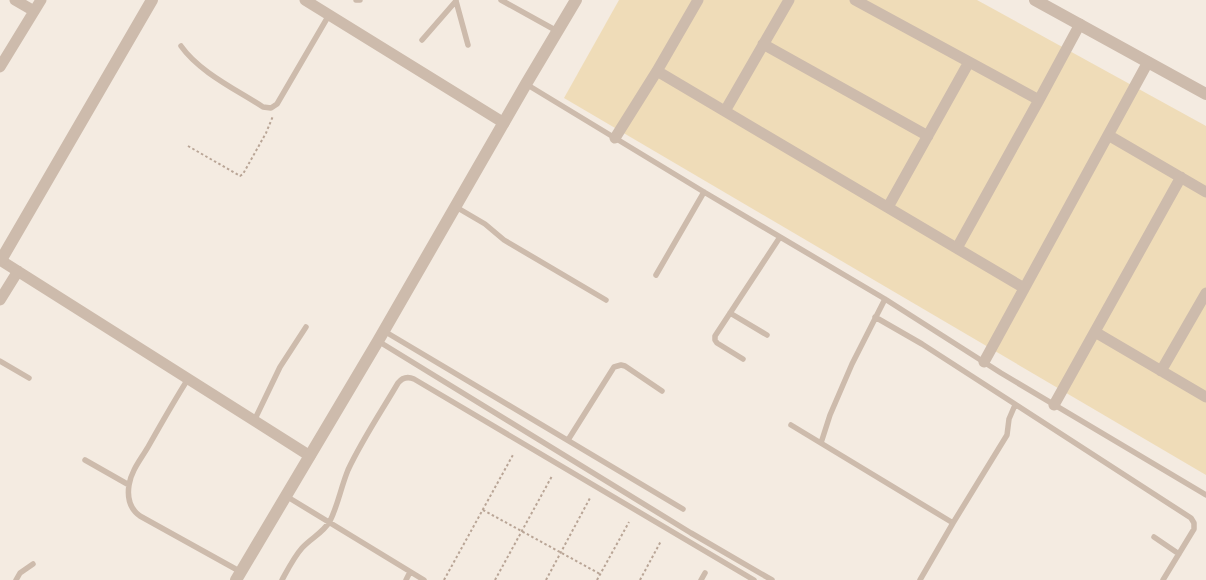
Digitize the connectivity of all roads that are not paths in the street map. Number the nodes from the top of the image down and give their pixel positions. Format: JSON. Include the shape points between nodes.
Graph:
{"nodes":[{"id":1,"x":15,"y":0,"type":"edge"},
{"id":2,"x":41,"y":0,"type":"edge"},
{"id":3,"x":152,"y":0,"type":"edge"},
{"id":4,"x":305,"y":0,"type":"edge"},
{"id":5,"x":454,"y":0,"type":"edge"},
{"id":6,"x":464,"y":0,"type":"edge"},
{"id":7,"x":501,"y":0,"type":"edge"},
{"id":8,"x":576,"y":0,"type":"edge"},
{"id":9,"x":698,"y":0,"type":"edge"},
{"id":10,"x":789,"y":0,"type":"edge"},
{"id":11,"x":855,"y":0,"type":"edge"},
{"id":12,"x":1040,"y":1,"type":"edge"},
{"id":13,"x":34,"y":12,"type":"junction"},
{"id":14,"x":329,"y":15,"type":"junction"},
{"id":15,"x":1080,"y":24,"type":"junction"},
{"id":16,"x":557,"y":31,"type":"junction"},
{"id":17,"x":422,"y":40,"type":"dead end"},
{"id":18,"x":764,"y":44,"type":"junction"},
{"id":19,"x":468,"y":45,"type":"dead end"},
{"id":20,"x":181,"y":46,"type":"dead end"},
{"id":21,"x":2,"y":59,"type":"edge"},
{"id":22,"x":969,"y":62,"type":"junction"},
{"id":23,"x":1148,"y":62,"type":"junction"},
{"id":24,"x":657,"y":71,"type":"junction"},
{"id":25,"x":526,"y":84,"type":"junction"},
{"id":26,"x":1206,"y":94,"type":"edge"},
{"id":27,"x":1039,"y":100,"type":"junction"},
{"id":28,"x":725,"y":111,"type":"junction"},
{"id":29,"x":504,"y":122,"type":"junction"},
{"id":30,"x":1108,"y":135,"type":"junction"},
{"id":31,"x":928,"y":136,"type":"junction"},
{"id":32,"x":615,"y":138,"type":"junction"},
{"id":33,"x":1181,"y":178,"type":"junction"},
{"id":34,"x":704,"y":192,"type":"junction"},
{"id":35,"x":1206,"y":192,"type":"edge"},
{"id":36,"x":456,"y":207,"type":"junction"},
{"id":37,"x":888,"y":207,"type":"junction"},
{"id":38,"x":780,"y":237,"type":"junction"},
{"id":39,"x":957,"y":248,"type":"junction"},
{"id":40,"x":1,"y":260,"type":"edge"},
{"id":41,"x":18,"y":271,"type":"junction"},
{"id":42,"x":656,"y":275,"type":"dead end"},
{"id":43,"x":1024,"y":288,"type":"junction"},
{"id":44,"x":1206,"y":294,"type":"edge"},
{"id":45,"x":885,"y":299,"type":"junction"},
{"id":46,"x":0,"y":300,"type":"edge"},
{"id":47,"x":606,"y":300,"type":"dead end"},
{"id":48,"x":730,"y":312,"type":"junction"},
{"id":49,"x":875,"y":317,"type":"junction"},
{"id":50,"x":306,"y":326,"type":"dead end"},
{"id":51,"x":1095,"y":332,"type":"junction"},
{"id":52,"x":767,"y":335,"type":"dead end"},
{"id":53,"x":381,"y":336,"type":"junction"},
{"id":54,"x":743,"y":359,"type":"dead end"},
{"id":55,"x":0,"y":361,"type":"edge"},
{"id":56,"x":984,"y":362,"type":"junction"},
{"id":57,"x":1161,"y":371,"type":"junction"},
{"id":58,"x":29,"y":378,"type":"dead end"},
{"id":59,"x":188,"y":380,"type":"junction"},
{"id":60,"x":662,"y":391,"type":"dead end"},
{"id":61,"x":1206,"y":397,"type":"edge"},
{"id":62,"x":1015,"y":405,"type":"junction"},
{"id":63,"x":1054,"y":405,"type":"junction"},
{"id":64,"x":254,"y":421,"type":"junction"},
{"id":65,"x":791,"y":425,"type":"dead end"},
{"id":66,"x":568,"y":440,"type":"junction"},
{"id":67,"x":821,"y":443,"type":"junction"},
{"id":68,"x":310,"y":456,"type":"junction"},
{"id":69,"x":85,"y":460,"type":"dead end"},
{"id":70,"x":129,"y":485,"type":"junction"},
{"id":71,"x":1206,"y":495,"type":"edge"},
{"id":72,"x":286,"y":496,"type":"junction"},
{"id":73,"x":683,"y":509,"type":"dead end"},
{"id":74,"x":329,"y":522,"type":"junction"},
{"id":75,"x":953,"y":523,"type":"junction"},
{"id":76,"x":1154,"y":537,"type":"dead end"},
{"id":77,"x":1179,"y":554,"type":"junction"},
{"id":78,"x":33,"y":564,"type":"dead end"},
{"id":79,"x":410,"y":572,"type":"junction"},
{"id":80,"x":705,"y":574,"type":"dead end"},
{"id":81,"x":238,"y":576,"type":"edge"},
{"id":82,"x":16,"y":580,"type":"edge"},
{"id":83,"x":282,"y":580,"type":"edge"},
{"id":84,"x":406,"y":580,"type":"edge"},
{"id":85,"x":424,"y":580,"type":"edge"},
{"id":86,"x":702,"y":580,"type":"edge"},
{"id":87,"x":754,"y":580,"type":"edge"},
{"id":88,"x":772,"y":580,"type":"edge"},
{"id":89,"x":920,"y":580,"type":"edge"},
{"id":90,"x":1163,"y":580,"type":"edge"}],
"edges":[{"from":1,"to":13,"type":"street"},
{"from":2,"to":13,"type":"street"},
{"from":3,"to":40,"type":"street"},
{"from":4,"to":14,"type":"street"},
{"from":5,"to":6,"type":"lane"},
{"from":5,"to":17,"type":"lane"},
{"from":5,"to":19,"type":"lane"},
{"from":7,"to":16,"type":"lane"},
{"from":8,"to":16,"type":"street"},
{"from":9,"to":24,"type":"street"},
{"from":10,"to":18,"type":"street"},
{"from":11,"to":22,"type":"street"},
{"from":12,"to":15,"type":"street"},
{"from":13,"to":21,"type":"street"},
{"from":14,"to":20,"type":"lane","via":[[271,108],[266,108],[202,68]]},
{"from":14,"to":29,"type":"street"},
{"from":15,"to":23,"type":"street"},
{"from":15,"to":27,"type":"street"},
{"from":16,"to":25,"type":"street"},
{"from":18,"to":28,"type":"street"},
{"from":18,"to":31,"type":"street"},
{"from":22,"to":27,"type":"street"},
{"from":22,"to":31,"type":"street"},
{"from":23,"to":26,"type":"street"},
{"from":23,"to":30,"type":"street"},
{"from":24,"to":28,"type":"street"},
{"from":24,"to":32,"type":"street"},
{"from":25,"to":29,"type":"street"},
{"from":25,"to":32,"type":"lane"},
{"from":27,"to":39,"type":"street"},
{"from":28,"to":37,"type":"street"},
{"from":29,"to":36,"type":"street"},
{"from":30,"to":33,"type":"street"},
{"from":30,"to":43,"type":"street"},
{"from":31,"to":37,"type":"street"},
{"from":32,"to":34,"type":"lane"},
{"from":33,"to":35,"type":"street"},
{"from":33,"to":51,"type":"street"},
{"from":34,"to":38,"type":"lane"},
{"from":34,"to":42,"type":"lane"},
{"from":36,"to":47,"type":"lane","via":[[504,240]]},
{"from":36,"to":53,"type":"street"},
{"from":37,"to":39,"type":"street"},
{"from":38,"to":45,"type":"lane"},
{"from":38,"to":48,"type":"lane"},
{"from":39,"to":43,"type":"street"},
{"from":40,"to":41,"type":"street"},
{"from":41,"to":46,"type":"street"},
{"from":41,"to":59,"type":"street"},
{"from":43,"to":56,"type":"street"},
{"from":44,"to":57,"type":"street"},
{"from":45,"to":49,"type":"lane"},
{"from":45,"to":56,"type":"lane"},
{"from":48,"to":52,"type":"lane"},
{"from":48,"to":54,"type":"lane","via":[[715,340]]},
{"from":49,"to":62,"type":"lane"},
{"from":49,"to":67,"type":"lane","via":[[830,415]]},
{"from":50,"to":64,"type":"lane","via":[[280,367]]},
{"from":51,"to":57,"type":"street"},
{"from":51,"to":63,"type":"street"},
{"from":53,"to":66,"type":"lane"},
{"from":53,"to":68,"type":"street"},
{"from":53,"to":88,"type":"lane","via":[[682,528]]},
{"from":55,"to":58,"type":"lane"},
{"from":56,"to":63,"type":"lane"},
{"from":57,"to":61,"type":"street"},
{"from":59,"to":64,"type":"street"},
{"from":59,"to":70,"type":"lane","via":[[135,469]]},
{"from":60,"to":66,"type":"lane","via":[[625,366],[614,367]]},
{"from":62,"to":75,"type":"lane","via":[[1007,435]]},
{"from":62,"to":77,"type":"lane","via":[[1191,518],[1194,530]]},
{"from":63,"to":71,"type":"lane"},
{"from":64,"to":68,"type":"street"},
{"from":65,"to":67,"type":"lane"},
{"from":66,"to":73,"type":"lane"},
{"from":67,"to":75,"type":"lane"},
{"from":68,"to":72,"type":"street"},
{"from":69,"to":70,"type":"lane"},
{"from":70,"to":81,"type":"lane","via":[[129,502],[137,514]]},
{"from":72,"to":74,"type":"lane"},
{"from":72,"to":81,"type":"street"},
{"from":74,"to":79,"type":"lane"},
{"from":74,"to":83,"type":"lane","via":[[298,553]]},
{"from":74,"to":87,"type":"lane","via":[[354,460],[398,383],[403,378],[410,378]]},
{"from":75,"to":89,"type":"lane"},
{"from":76,"to":77,"type":"lane"},
{"from":77,"to":90,"type":"lane"},
{"from":78,"to":82,"type":"lane"},
{"from":79,"to":84,"type":"lane"},
{"from":79,"to":85,"type":"lane"},
{"from":80,"to":86,"type":"lane"}]}
